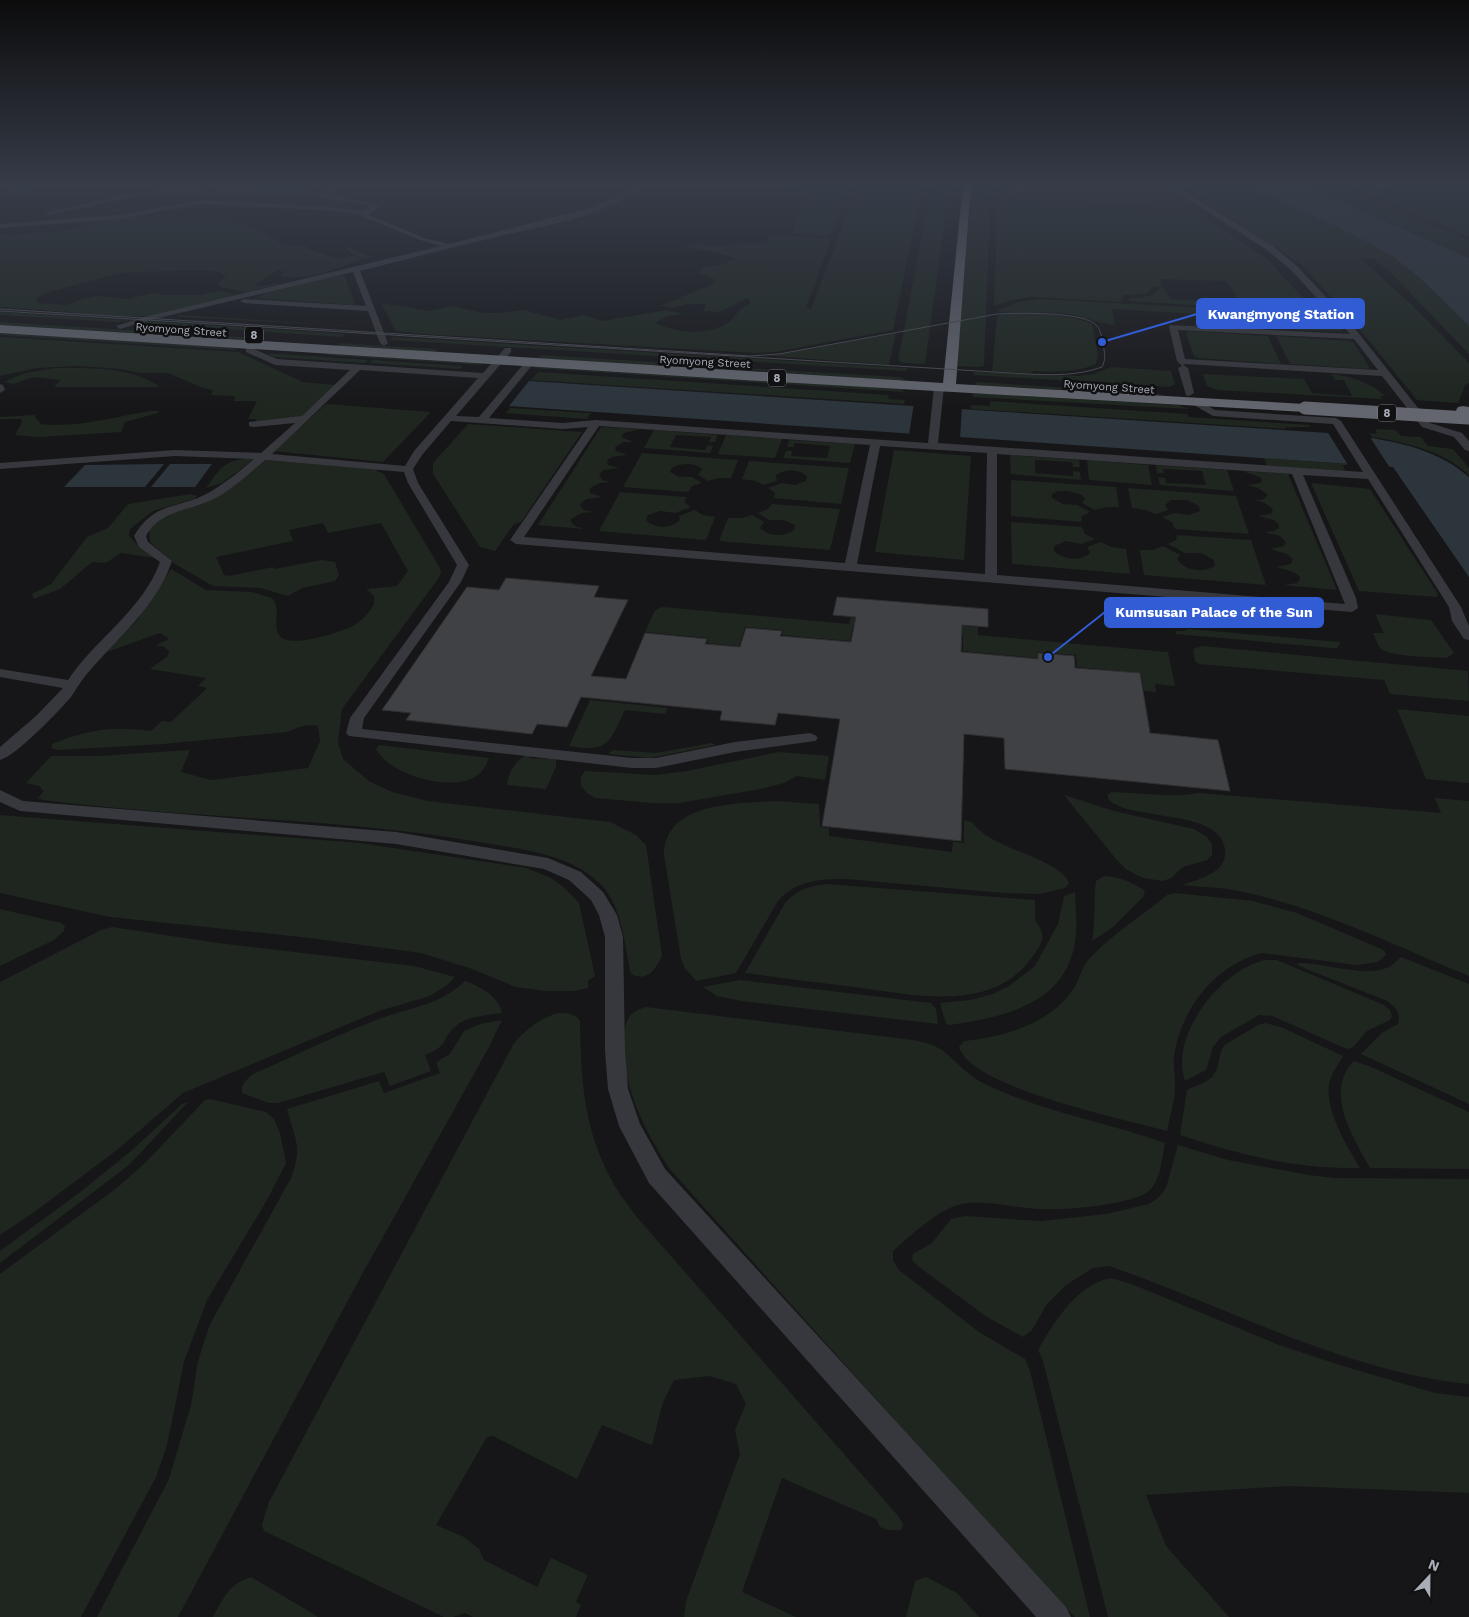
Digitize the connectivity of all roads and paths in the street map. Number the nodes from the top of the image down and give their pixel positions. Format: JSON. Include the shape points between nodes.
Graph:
{"nodes":[{"id":1,"x":395,"y":259,"type":"edge"},
{"id":2,"x":957,"y":259,"type":"edge"},
{"id":3,"x":1284,"y":259,"type":"edge"},
{"id":4,"x":356,"y":269,"type":"junction"},
{"id":5,"x":227,"y":300,"type":"junction"},
{"id":6,"x":372,"y":309,"type":"junction"},
{"id":7,"x":0,"y":319,"type":"edge"},
{"id":8,"x":120,"y":326,"type":"junction"},
{"id":9,"x":0,"y":329,"type":"edge"},
{"id":10,"x":1357,"y":337,"type":"junction"},
{"id":11,"x":384,"y":343,"type":"junction"},
{"id":12,"x":250,"y":344,"type":"junction"},
{"id":13,"x":505,"y":355,"type":"junction"},
{"id":14,"x":530,"y":362,"type":"junction"},
{"id":15,"x":1182,"y":364,"type":"junction"},
{"id":16,"x":358,"y":367,"type":"junction"},
{"id":17,"x":1385,"y":373,"type":"junction"},
{"id":18,"x":486,"y":376,"type":"junction"},
{"id":19,"x":941,"y":383,"type":"junction"},
{"id":20,"x":1191,"y":397,"type":"junction"},
{"id":21,"x":1467,"y":414,"type":"edge"},
{"id":22,"x":448,"y":418,"type":"junction"},
{"id":23,"x":303,"y":419,"type":"junction"},
{"id":24,"x":482,"y":420,"type":"junction"},
{"id":25,"x":596,"y":423,"type":"junction"},
{"id":26,"x":253,"y":424,"type":"dead end"},
{"id":27,"x":1342,"y":432,"type":"joint"},
{"id":28,"x":933,"y":441,"type":"junction"},
{"id":29,"x":876,"y":442,"type":"junction"},
{"id":30,"x":1469,"y":448,"type":"edge"},
{"id":31,"x":992,"y":450,"type":"junction"},
{"id":32,"x":261,"y":457,"type":"junction"},
{"id":33,"x":0,"y":466,"type":"edge"},
{"id":34,"x":408,"y":469,"type":"junction"},
{"id":35,"x":1296,"y":471,"type":"junction"},
{"id":36,"x":1367,"y":471,"type":"junction"},
{"id":37,"x":850,"y":568,"type":"junction"},
{"id":38,"x":991,"y":579,"type":"junction"},
{"id":39,"x":1469,"y":636,"type":"edge"},
{"id":40,"x":0,"y":673,"type":"edge"},
{"id":41,"x":72,"y":685,"type":"junction"},
{"id":42,"x":810,"y":738,"type":"dead end"},
{"id":43,"x":0,"y":755,"type":"edge"},
{"id":44,"x":0,"y":795,"type":"edge"},
{"id":45,"x":1056,"y":1617,"type":"edge"}],
"edges":[{"from":1,"to":4,"type":"street"},
{"from":2,"to":19,"type":"highway"},
{"from":3,"to":10,"type":"street"},
{"from":4,"to":5,"type":"street"},
{"from":4,"to":6,"type":"street"},
{"from":5,"to":6,"type":"street"},
{"from":5,"to":8,"type":"street"},
{"from":6,"to":11,"type":"street"},
{"from":7,"to":8,"type":"highway","name":"Ryomyong Street","number":"8"},
{"from":8,"to":11,"type":"highway","name":"Ryomyong Street","number":"8"},
{"from":9,"to":12,"type":"highway","name":"Ryomyong Street","number":"8"},
{"from":10,"to":15,"type":"street","via":[[1172,327]]},
{"from":10,"to":17,"type":"street"},
{"from":11,"to":13,"type":"highway","name":"Ryomyong Street","number":"8"},
{"from":12,"to":13,"type":"highway","name":"Ryomyong Street","number":"8"},
{"from":12,"to":16,"type":"street","via":[[249,350],[275,362]]},
{"from":13,"to":14,"type":"highway","name":"Ryomyong Street","number":"8"},
{"from":13,"to":18,"type":"street"},
{"from":13,"to":19,"type":"highway","name":"Ryomyong Street","number":"8"},
{"from":14,"to":19,"type":"highway","name":"Ryomyong Street","number":"8"},
{"from":14,"to":24,"type":"street"},
{"from":15,"to":17,"type":"street"},
{"from":15,"to":20,"type":"street"},
{"from":16,"to":18,"type":"street"},
{"from":16,"to":23,"type":"street"},
{"from":17,"to":30,"type":"street","via":[[1426,425],[1458,435]]},
{"from":18,"to":22,"type":"street"},
{"from":19,"to":20,"type":"highway","name":"Ryomyong Street","number":"8"},
{"from":19,"to":28,"type":"street"},
{"from":20,"to":21,"type":"highway","name":"Ryomyong Street","number":"8","bridge":true},
{"from":20,"to":27,"type":"street","via":[[1213,413],[1336,422]]},
{"from":22,"to":24,"type":"street"},
{"from":22,"to":34,"type":"street"},
{"from":23,"to":26,"type":"street"},
{"from":23,"to":32,"type":"street"},
{"from":24,"to":25,"type":"street","via":[[563,426]]},
{"from":25,"to":29,"type":"street"},
{"from":25,"to":37,"type":"street","via":[[516,540]]},
{"from":27,"to":36,"type":"street"},
{"from":28,"to":29,"type":"street"},
{"from":28,"to":31,"type":"street"},
{"from":29,"to":37,"type":"street"},
{"from":31,"to":35,"type":"street"},
{"from":31,"to":38,"type":"street"},
{"from":32,"to":33,"type":"street","via":[[175,453]]},
{"from":32,"to":34,"type":"street"},
{"from":32,"to":41,"type":"street","via":[[214,494],[162,513],[143,529],[140,536],[144,544],[166,560],[164,568],[140,606]]},
{"from":34,"to":42,"type":"street","via":[[413,483],[463,565],[455,582],[358,718],[354,733],[632,763],[656,763],[735,747]]},
{"from":35,"to":36,"type":"street"},
{"from":35,"to":38,"type":"street","via":[[1352,608]]},
{"from":36,"to":39,"type":"street","via":[[1455,607]]},
{"from":37,"to":38,"type":"street"},
{"from":40,"to":41,"type":"street"},
{"from":41,"to":43,"type":"street","via":[[41,720]]},
{"from":44,"to":45,"type":"street","via":[[20,806],[396,838],[548,864],[575,876],[597,896],[608,914],[614,937],[618,1089],[630,1126],[657,1176]]}]}
